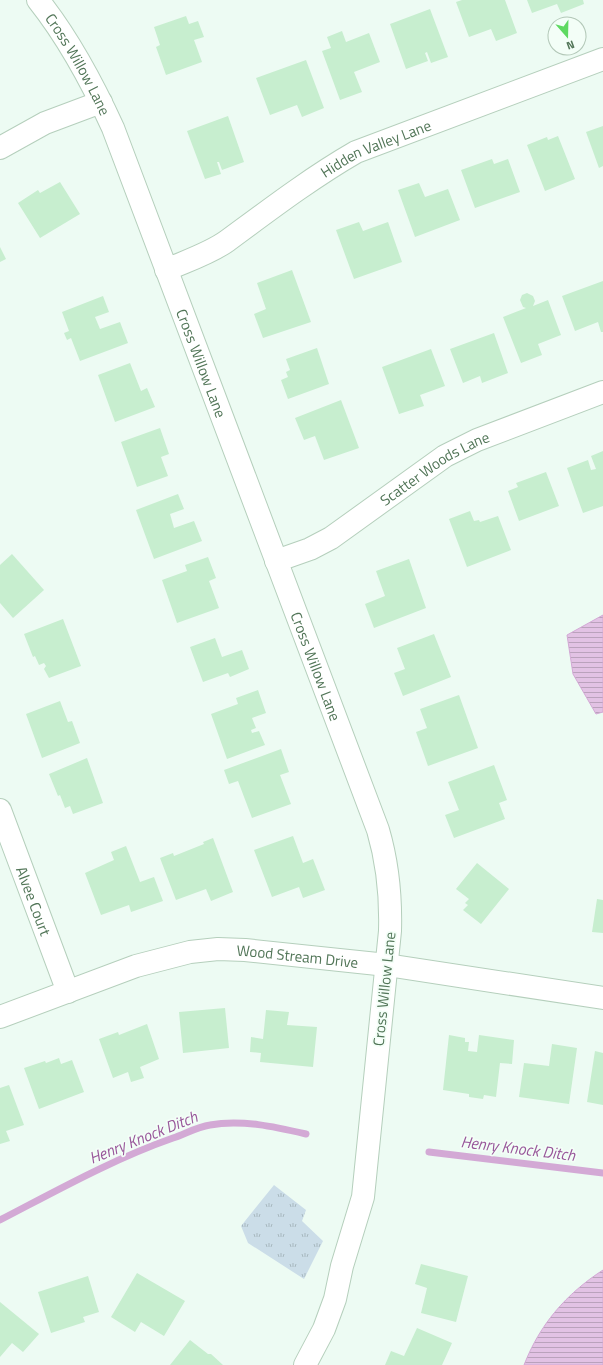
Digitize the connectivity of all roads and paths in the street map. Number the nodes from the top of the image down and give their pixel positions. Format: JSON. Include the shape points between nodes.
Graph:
{"nodes":[{"id":1,"x":38,"y":0,"type":"edge"},
{"id":2,"x":603,"y":59,"type":"edge"},
{"id":3,"x":101,"y":102,"type":"junction"},
{"id":4,"x":0,"y":148,"type":"edge"},
{"id":5,"x":166,"y":270,"type":"junction"},
{"id":6,"x":603,"y":392,"type":"edge"},
{"id":7,"x":276,"y":561,"type":"junction"},
{"id":8,"x":0,"y":810,"type":"edge"},
{"id":9,"x":387,"y":965,"type":"junction"},
{"id":10,"x":68,"y":992,"type":"junction"},
{"id":11,"x":603,"y":998,"type":"edge"},
{"id":12,"x":0,"y":1018,"type":"edge"},
{"id":13,"x":304,"y":1365,"type":"edge"}],
"edges":[{"from":1,"to":3,"type":"street","name":"Cross Willow Lane","via":[[72,48]]},
{"from":2,"to":5,"type":"street","name":"Hidden Valley Lane","via":[[356,152],[335,164],[227,241]]},
{"from":3,"to":4,"type":"street","via":[[45,123]]},
{"from":3,"to":5,"type":"street","name":"Cross Willow Lane"},
{"from":5,"to":7,"type":"street","name":"Cross Willow Lane"},
{"from":6,"to":7,"type":"street","name":"Scatter Woods Lane","via":[[477,440],[446,456],[331,538],[310,549]]},
{"from":7,"to":9,"type":"street","name":"Cross Willow Lane","via":[[376,824],[385,855],[391,913]]},
{"from":8,"to":10,"type":"street","name":"Alvee Court"},
{"from":9,"to":10,"type":"street","name":"Wood Stream Drive","via":[[244,950],[190,952],[136,966]]},
{"from":9,"to":11,"type":"street","name":"Wood Stream Drive"},
{"from":9,"to":13,"type":"street","name":"Cross Willow Lane","via":[[363,1197],[335,1299],[324,1329]]},
{"from":10,"to":12,"type":"street","name":"Wood Stream Drive"}]}
